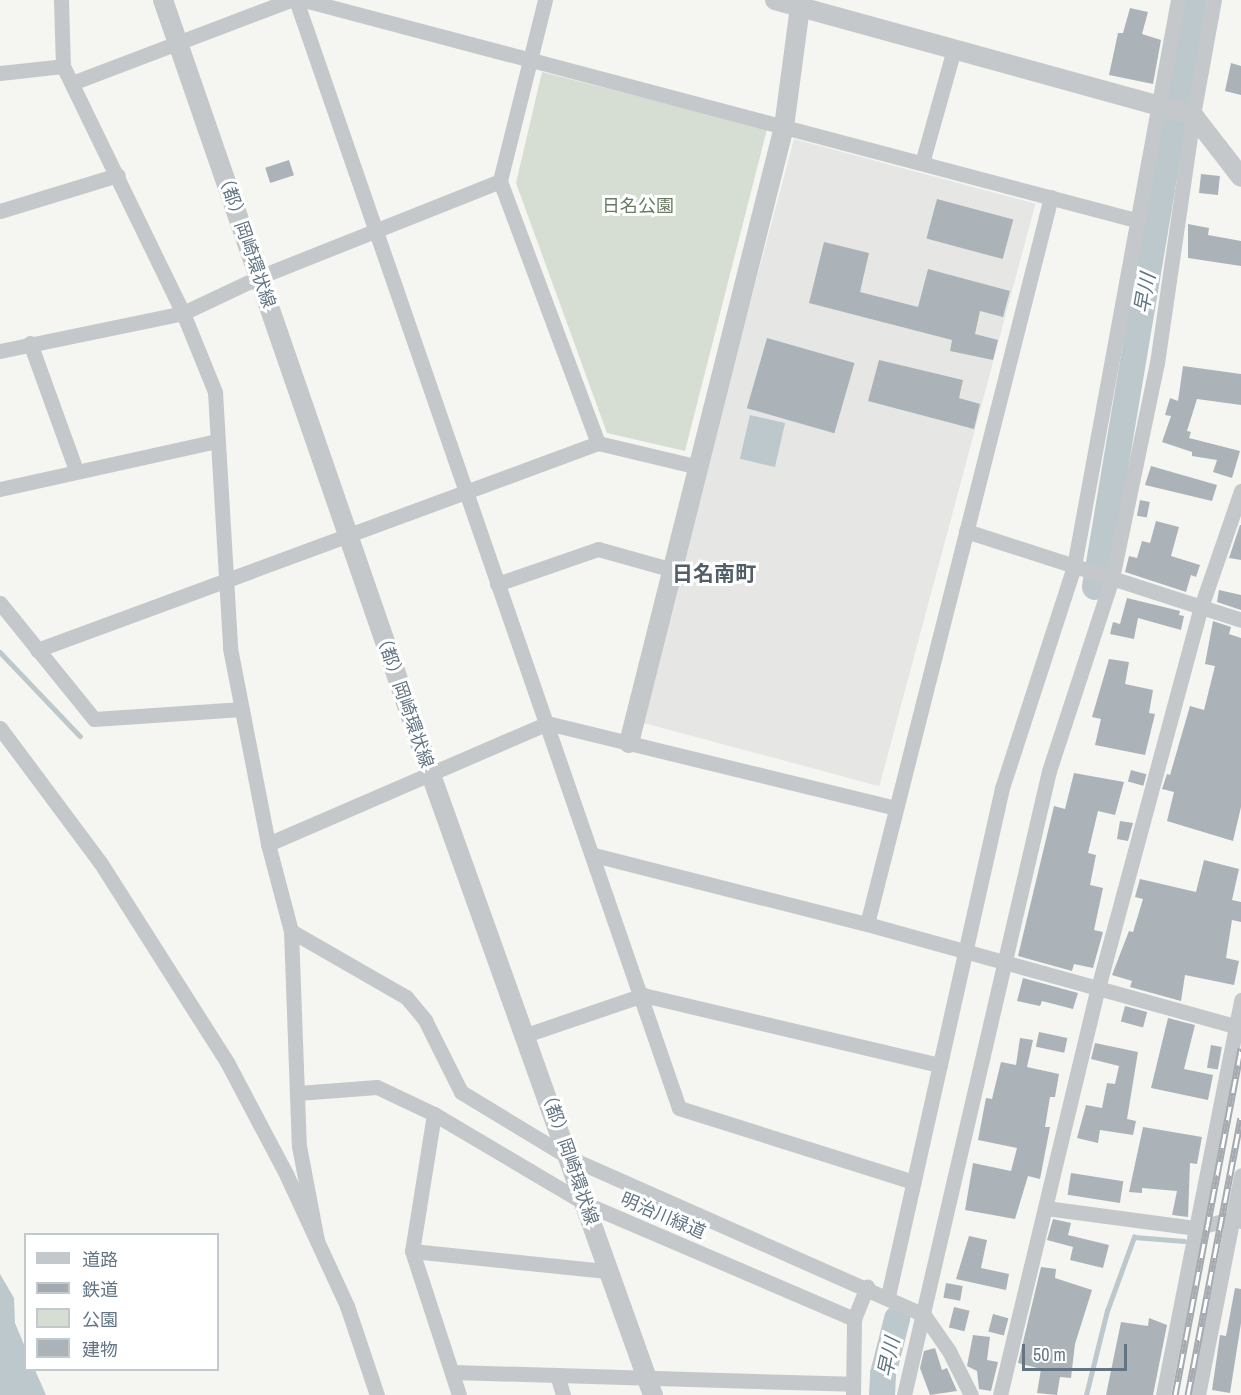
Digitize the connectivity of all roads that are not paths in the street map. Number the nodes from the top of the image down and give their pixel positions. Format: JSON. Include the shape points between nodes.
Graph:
{"nodes":[{"id":1,"x":61,"y":0,"type":"edge"},
{"id":2,"x":164,"y":0,"type":"edge"},
{"id":3,"x":290,"y":0,"type":"edge"},
{"id":4,"x":296,"y":0,"type":"edge"},
{"id":5,"x":304,"y":0,"type":"edge"},
{"id":6,"x":545,"y":0,"type":"edge"},
{"id":7,"x":775,"y":0,"type":"edge"},
{"id":8,"x":1178,"y":0,"type":"edge"},
{"id":9,"x":1214,"y":0,"type":"edge"},
{"id":10,"x":801,"y":3,"type":"edge"},
{"id":11,"x":178,"y":42,"type":"junction"},
{"id":12,"x":954,"y":50,"type":"junction"},
{"id":13,"x":530,"y":60,"type":"junction"},
{"id":14,"x":63,"y":66,"type":"junction"},
{"id":15,"x":0,"y":73,"type":"edge"},
{"id":16,"x":72,"y":82,"type":"junction"},
{"id":17,"x":1158,"y":104,"type":"junction"},
{"id":18,"x":1193,"y":115,"type":"junction"},
{"id":19,"x":784,"y":127,"type":"junction"},
{"id":20,"x":922,"y":164,"type":"junction"},
{"id":21,"x":118,"y":175,"type":"junction"},
{"id":22,"x":1241,"y":177,"type":"edge"},
{"id":23,"x":500,"y":181,"type":"junction"},
{"id":24,"x":1051,"y":197,"type":"junction"},
{"id":25,"x":0,"y":211,"type":"edge"},
{"id":26,"x":1139,"y":221,"type":"junction"},
{"id":27,"x":376,"y":230,"type":"junction"},
{"id":28,"x":259,"y":277,"type":"junction"},
{"id":29,"x":183,"y":313,"type":"junction"},
{"id":30,"x":30,"y":343,"type":"junction"},
{"id":31,"x":0,"y":351,"type":"edge"},
{"id":32,"x":217,"y":441,"type":"junction"},
{"id":33,"x":598,"y":443,"type":"junction"},
{"id":34,"x":699,"y":467,"type":"junction"},
{"id":35,"x":76,"y":470,"type":"junction"},
{"id":36,"x":0,"y":489,"type":"edge"},
{"id":37,"x":1241,"y":491,"type":"edge"},
{"id":38,"x":465,"y":492,"type":"junction"},
{"id":39,"x":966,"y":531,"type":"junction"},
{"id":40,"x":348,"y":535,"type":"junction"},
{"id":41,"x":1074,"y":566,"type":"junction"},
{"id":42,"x":673,"y":570,"type":"junction"},
{"id":43,"x":1112,"y":578,"type":"junction"},
{"id":44,"x":229,"y":579,"type":"junction"},
{"id":45,"x":497,"y":584,"type":"junction"},
{"id":46,"x":0,"y":603,"type":"edge"},
{"id":47,"x":1202,"y":607,"type":"junction"},
{"id":48,"x":1241,"y":620,"type":"edge"},
{"id":49,"x":37,"y":650,"type":"junction"},
{"id":50,"x":242,"y":709,"type":"junction"},
{"id":51,"x":546,"y":723,"type":"junction"},
{"id":52,"x":0,"y":729,"type":"edge"},
{"id":53,"x":629,"y":743,"type":"junction"},
{"id":54,"x":429,"y":772,"type":"junction"},
{"id":55,"x":895,"y":808,"type":"junction"},
{"id":56,"x":268,"y":844,"type":"junction"},
{"id":57,"x":594,"y":855,"type":"junction"},
{"id":58,"x":867,"y":924,"type":"junction"},
{"id":59,"x":291,"y":931,"type":"junction"},
{"id":60,"x":966,"y":952,"type":"junction"},
{"id":61,"x":1004,"y":962,"type":"junction"},
{"id":62,"x":1098,"y":988,"type":"junction"},
{"id":63,"x":643,"y":995,"type":"junction"},
{"id":64,"x":1241,"y":1000,"type":"edge"},
{"id":65,"x":1238,"y":1027,"type":"edge"},
{"id":66,"x":526,"y":1035,"type":"junction"},
{"id":67,"x":940,"y":1065,"type":"junction"},
{"id":68,"x":298,"y":1093,"type":"junction"},
{"id":69,"x":434,"y":1114,"type":"junction"},
{"id":70,"x":570,"y":1158,"type":"junction"},
{"id":71,"x":1241,"y":1175,"type":"edge"},
{"id":72,"x":914,"y":1182,"type":"junction"},
{"id":73,"x":586,"y":1204,"type":"junction"},
{"id":74,"x":1046,"y":1208,"type":"junction"},
{"id":75,"x":1236,"y":1220,"type":"edge"},
{"id":76,"x":1195,"y":1228,"type":"junction"},
{"id":77,"x":317,"y":1240,"type":"junction"},
{"id":78,"x":412,"y":1251,"type":"junction"},
{"id":79,"x":607,"y":1271,"type":"junction"},
{"id":80,"x":867,"y":1287,"type":"junction"},
{"id":81,"x":888,"y":1296,"type":"junction"},
{"id":82,"x":924,"y":1315,"type":"junction"},
{"id":83,"x":854,"y":1319,"type":"junction"},
{"id":84,"x":453,"y":1372,"type":"junction"},
{"id":85,"x":557,"y":1375,"type":"junction"},
{"id":86,"x":650,"y":1386,"type":"edge"},
{"id":87,"x":852,"y":1390,"type":"edge"},
{"id":88,"x":377,"y":1395,"type":"edge"},
{"id":89,"x":459,"y":1395,"type":"edge"},
{"id":90,"x":563,"y":1395,"type":"edge"},
{"id":91,"x":904,"y":1395,"type":"edge"},
{"id":92,"x":971,"y":1395,"type":"edge"},
{"id":93,"x":1000,"y":1395,"type":"edge"},
{"id":94,"x":1163,"y":1395,"type":"edge"},
{"id":95,"x":1198,"y":1395,"type":"edge"}],
"edges":[{"from":1,"to":14,"type":"street"},
{"from":2,"to":11,"type":"street","name":"（都）岡崎環状線"},
{"from":3,"to":11,"type":"street"},
{"from":4,"to":27,"type":"street"},
{"from":5,"to":13,"type":"street"},
{"from":6,"to":13,"type":"street"},
{"from":7,"to":10,"type":"street"},
{"from":8,"to":17,"type":"street"},
{"from":9,"to":18,"type":"street"},
{"from":10,"to":12,"type":"street"},
{"from":10,"to":19,"type":"street"},
{"from":11,"to":16,"type":"street"},
{"from":11,"to":28,"type":"street","name":"（都）岡崎環状線"},
{"from":12,"to":17,"type":"street"},
{"from":12,"to":20,"type":"street"},
{"from":13,"to":19,"type":"street"},
{"from":13,"to":23,"type":"street"},
{"from":14,"to":15,"type":"street"},
{"from":14,"to":16,"type":"street"},
{"from":16,"to":21,"type":"street"},
{"from":17,"to":18,"type":"street"},
{"from":17,"to":26,"type":"street"},
{"from":18,"to":22,"type":"street"},
{"from":18,"to":43,"type":"street","via":[[1157,363]]},
{"from":19,"to":20,"type":"street"},
{"from":19,"to":34,"type":"street"},
{"from":20,"to":24,"type":"street"},
{"from":21,"to":25,"type":"street"},
{"from":21,"to":29,"type":"street"},
{"from":23,"to":27,"type":"street"},
{"from":23,"to":33,"type":"street"},
{"from":24,"to":26,"type":"street"},
{"from":24,"to":39,"type":"street"},
{"from":26,"to":41,"type":"street"},
{"from":27,"to":28,"type":"street"},
{"from":27,"to":38,"type":"street"},
{"from":28,"to":29,"type":"street"},
{"from":28,"to":40,"type":"street","name":"（都）岡崎環状線"},
{"from":29,"to":30,"type":"street"},
{"from":29,"to":32,"type":"street","via":[[215,392]]},
{"from":30,"to":31,"type":"street"},
{"from":30,"to":35,"type":"street"},
{"from":32,"to":35,"type":"street"},
{"from":32,"to":44,"type":"street"},
{"from":33,"to":34,"type":"street"},
{"from":33,"to":38,"type":"street"},
{"from":34,"to":42,"type":"street"},
{"from":35,"to":36,"type":"street"},
{"from":37,"to":47,"type":"street"},
{"from":38,"to":40,"type":"street"},
{"from":38,"to":45,"type":"street"},
{"from":39,"to":41,"type":"street"},
{"from":39,"to":55,"type":"street"},
{"from":40,"to":44,"type":"street"},
{"from":40,"to":54,"type":"street","name":"（都）岡崎環状線"},
{"from":41,"to":43,"type":"street"},
{"from":41,"to":60,"type":"street","via":[[1002,788]]},
{"from":42,"to":45,"type":"street","via":[[598,549]]},
{"from":42,"to":53,"type":"street"},
{"from":43,"to":47,"type":"street"},
{"from":43,"to":61,"type":"street","via":[[1049,771]]},
{"from":44,"to":49,"type":"street"},
{"from":44,"to":50,"type":"street","via":[[230,648]]},
{"from":45,"to":51,"type":"street"},
{"from":46,"to":49,"type":"street"},
{"from":47,"to":48,"type":"street"},
{"from":47,"to":62,"type":"street"},
{"from":49,"to":50,"type":"street","via":[[94,719]]},
{"from":50,"to":56,"type":"street"},
{"from":51,"to":53,"type":"street"},
{"from":51,"to":54,"type":"street"},
{"from":51,"to":57,"type":"street"},
{"from":52,"to":77,"type":"street","via":[[88,845],[180,985],[227,1062]]},
{"from":53,"to":55,"type":"street"},
{"from":54,"to":56,"type":"street"},
{"from":54,"to":66,"type":"street","name":"（都）岡崎環状線"},
{"from":55,"to":58,"type":"street"},
{"from":56,"to":59,"type":"street"},
{"from":57,"to":58,"type":"street"},
{"from":57,"to":63,"type":"street"},
{"from":58,"to":60,"type":"street"},
{"from":59,"to":68,"type":"street"},
{"from":59,"to":70,"type":"street","name":"明治川緑道","via":[[406,997],[425,1020],[461,1092]]},
{"from":60,"to":61,"type":"street"},
{"from":60,"to":67,"type":"street"},
{"from":61,"to":62,"type":"street"},
{"from":61,"to":82,"type":"street"},
{"from":62,"to":65,"type":"street"},
{"from":62,"to":74,"type":"street"},
{"from":63,"to":66,"type":"street"},
{"from":63,"to":67,"type":"street"},
{"from":63,"to":72,"type":"street","via":[[679,1108]]},
{"from":64,"to":65,"type":"street"},
{"from":65,"to":76,"type":"street"},
{"from":66,"to":70,"type":"street","name":"（都）岡崎環状線"},
{"from":67,"to":72,"type":"street"},
{"from":68,"to":69,"type":"street","name":"明治川緑道","via":[[377,1087]]},
{"from":68,"to":77,"type":"street","via":[[299,1146]]},
{"from":69,"to":73,"type":"street","name":"明治川緑道"},
{"from":69,"to":78,"type":"street"},
{"from":70,"to":73,"type":"street","name":"（都）岡崎環状線"},
{"from":70,"to":80,"type":"street","name":"明治川緑道"},
{"from":71,"to":75,"type":"street"},
{"from":72,"to":81,"type":"street"},
{"from":73,"to":79,"type":"street","name":"（都）岡崎環状線"},
{"from":73,"to":83,"type":"street","name":"明治川緑道"},
{"from":74,"to":76,"type":"street"},
{"from":74,"to":93,"type":"street"},
{"from":75,"to":76,"type":"street"},
{"from":75,"to":95,"type":"street"},
{"from":76,"to":94,"type":"street"},
{"from":77,"to":88,"type":"street","via":[[347,1306]]},
{"from":78,"to":79,"type":"street"},
{"from":78,"to":84,"type":"street"},
{"from":79,"to":86,"type":"street","name":"（都）岡崎環状線"},
{"from":80,"to":81,"type":"street","name":"明治川緑道"},
{"from":80,"to":83,"type":"street"},
{"from":81,"to":82,"type":"street","name":"明治川緑道"},
{"from":82,"to":91,"type":"street"},
{"from":82,"to":92,"type":"street","via":[[949,1351]]},
{"from":83,"to":87,"type":"street"},
{"from":84,"to":85,"type":"street"},
{"from":84,"to":89,"type":"street"},
{"from":85,"to":86,"type":"street"},
{"from":85,"to":90,"type":"street"},
{"from":86,"to":87,"type":"street"}]}
